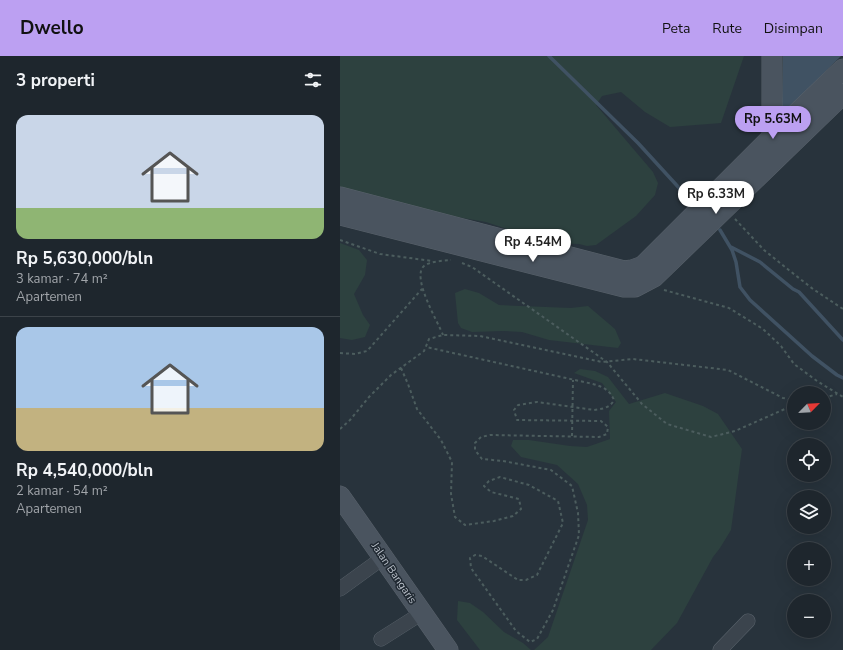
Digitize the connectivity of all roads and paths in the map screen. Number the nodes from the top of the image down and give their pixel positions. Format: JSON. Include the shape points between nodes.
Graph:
{"nodes":[{"id":1,"x":772,"y":56,"type":"edge"},
{"id":2,"x":843,"y":69,"type":"edge"},
{"id":3,"x":843,"y":94,"type":"edge"},
{"id":4,"x":779,"y":144,"type":"junction"},
{"id":5,"x":340,"y":197,"type":"edge"},
{"id":6,"x":720,"y":202,"type":"junction"},
{"id":7,"x":340,"y":215,"type":"edge"},
{"id":8,"x":702,"y":218,"type":"junction"},
{"id":9,"x":340,"y":240,"type":"edge"},
{"id":10,"x":453,"y":260,"type":"dead end"},
{"id":11,"x":433,"y":262,"type":"junction"},
{"id":12,"x":459,"y":262,"type":"dead end"},
{"id":13,"x":422,"y":289,"type":"junction"},
{"id":14,"x":664,"y":290,"type":"dead end"},
{"id":15,"x":843,"y":309,"type":"edge"},
{"id":16,"x":442,"y":335,"type":"junction"},
{"id":17,"x":426,"y":347,"type":"junction"},
{"id":18,"x":340,"y":353,"type":"edge"},
{"id":19,"x":607,"y":362,"type":"junction"},
{"id":20,"x":401,"y":368,"type":"junction"},
{"id":21,"x":574,"y":380,"type":"junction"},
{"id":22,"x":837,"y":394,"type":"junction"},
{"id":23,"x":831,"y":396,"type":"edge"},
{"id":24,"x":843,"y":397,"type":"edge"},
{"id":25,"x":787,"y":399,"type":"edge"},
{"id":26,"x":572,"y":407,"type":"junction"},
{"id":27,"x":787,"y":408,"type":"edge"},
{"id":28,"x":572,"y":421,"type":"junction"},
{"id":29,"x":340,"y":429,"type":"edge"},
{"id":30,"x":572,"y":436,"type":"junction"},
{"id":31,"x":340,"y":496,"type":"edge"},
{"id":32,"x":384,"y":557,"type":"junction"},
{"id":33,"x":340,"y":589,"type":"edge"},
{"id":34,"x":422,"y":613,"type":"junction"},
{"id":35,"x":748,"y":621,"type":"dead end"},
{"id":36,"x":381,"y":639,"type":"dead end"},
{"id":37,"x":448,"y":650,"type":"edge"},
{"id":38,"x":720,"y":650,"type":"edge"}],
"edges":[{"from":1,"to":4,"type":"main road"},
{"from":2,"to":4,"type":"main road"},
{"from":3,"to":4,"type":"main road"},
{"from":4,"to":6,"type":"main road"},
{"from":5,"to":8,"type":"main road","via":[[624,270],[643,266]]},
{"from":6,"to":8,"type":"main road"},
{"from":6,"to":15,"type":"path","via":[[764,250]]},
{"from":7,"to":8,"type":"main road","via":[[624,287],[635,287],[654,277]]},
{"from":9,"to":11,"type":"path","via":[[380,254]]},
{"from":10,"to":11,"type":"path"},
{"from":11,"to":13,"type":"path","via":[[423,267],[419,275]]},
{"from":12,"to":19,"type":"path","via":[[472,267]]},
{"from":13,"to":16,"type":"path"},
{"from":13,"to":18,"type":"path","via":[[367,351],[355,354]]},
{"from":14,"to":22,"type":"path","via":[[729,308],[763,329],[781,346],[794,364]]},
{"from":16,"to":17,"type":"path","via":[[429,340]]},
{"from":16,"to":19,"type":"path","via":[[480,336]]},
{"from":17,"to":20,"type":"path"},
{"from":17,"to":21,"type":"path"},
{"from":19,"to":25,"type":"path","via":[[633,359],[728,370]]},
{"from":19,"to":27,"type":"path","via":[[642,404],[667,424],[711,437],[735,431]]},
{"from":20,"to":29,"type":"path","via":[[369,396]]},
{"from":20,"to":30,"type":"path","via":[[417,409],[441,440],[452,462],[451,494],[455,517],[465,525],[513,516],[521,508],[519,499],[491,492],[484,486],[500,476],[529,485],[558,501],[563,523],[537,575],[526,580],[518,580],[482,556],[475,555],[470,558],[470,568],[516,631],[530,642],[537,639],[553,610],[579,535],[578,513],[572,486],[551,470],[482,459],[475,450],[475,443],[481,437],[490,435]]},
{"from":21,"to":26,"type":"path"},
{"from":21,"to":26,"type":"path","via":[[604,387],[614,400],[612,405],[602,409]]},
{"from":22,"to":23,"type":"path"},
{"from":22,"to":24,"type":"path"},
{"from":26,"to":28,"type":"path"},
{"from":26,"to":28,"type":"path","via":[[537,402],[518,405],[514,410],[517,420]]},
{"from":28,"to":30,"type":"path"},
{"from":28,"to":30,"type":"path","via":[[601,422],[608,427],[607,434],[599,437]]},
{"from":31,"to":32,"type":"main road","name":"Jalan Bangaris"},
{"from":32,"to":33,"type":"street"},
{"from":32,"to":34,"type":"main road","name":"Jalan Bangaris"},
{"from":34,"to":36,"type":"street"},
{"from":34,"to":37,"type":"main road","name":"Jalan Bangaris"},
{"from":35,"to":38,"type":"street"}]}
